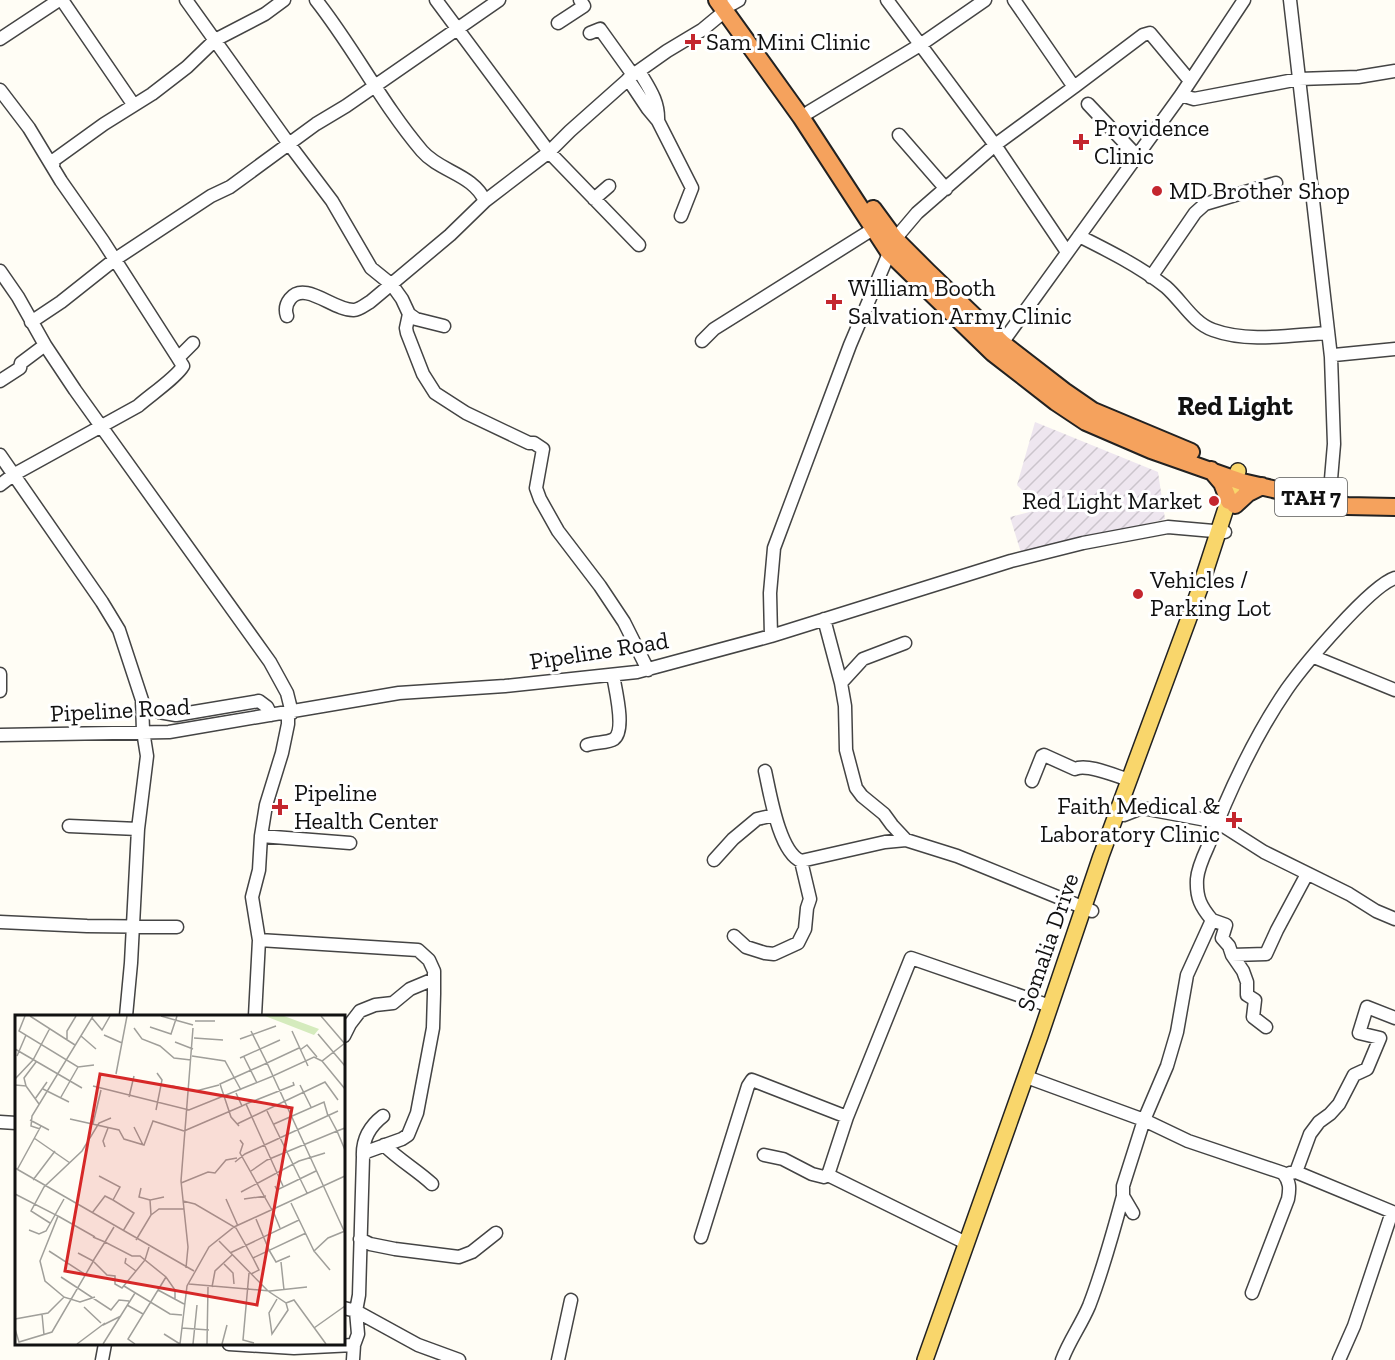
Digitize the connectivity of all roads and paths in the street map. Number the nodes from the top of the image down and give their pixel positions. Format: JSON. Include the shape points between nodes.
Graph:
{"nodes":[{"id":1,"x":61,"y":0,"type":"edge"},
{"id":2,"x":186,"y":0,"type":"edge"},
{"id":3,"x":284,"y":0,"type":"edge"},
{"id":4,"x":316,"y":0,"type":"edge"},
{"id":5,"x":436,"y":0,"type":"edge"},
{"id":6,"x":499,"y":0,"type":"edge"},
{"id":7,"x":580,"y":0,"type":"edge"},
{"id":8,"x":887,"y":0,"type":"edge"},
{"id":9,"x":985,"y":0,"type":"edge"},
{"id":10,"x":1014,"y":0,"type":"edge"},
{"id":11,"x":1244,"y":0,"type":"edge"},
{"id":12,"x":1290,"y":0,"type":"edge"},
{"id":13,"x":729,"y":3,"type":"edge"},
{"id":14,"x":558,"y":23,"type":"dead end"},
{"id":15,"x":457,"y":30,"type":"junction"},
{"id":16,"x":590,"y":33,"type":"dead end"},
{"id":17,"x":0,"y":39,"type":"edge"},
{"id":18,"x":215,"y":40,"type":"junction"},
{"id":19,"x":920,"y":45,"type":"junction"},
{"id":20,"x":1395,"y":71,"type":"edge"},
{"id":21,"x":633,"y":75,"type":"junction"},
{"id":22,"x":1299,"y":79,"type":"junction"},
{"id":23,"x":1190,"y":81,"type":"junction"},
{"id":24,"x":375,"y":85,"type":"junction"},
{"id":25,"x":1074,"y":87,"type":"junction"},
{"id":26,"x":0,"y":90,"type":"edge"},
{"id":27,"x":1181,"y":95,"type":"junction"},
{"id":28,"x":133,"y":104,"type":"junction"},
{"id":29,"x":1088,"y":104,"type":"dead end"},
{"id":30,"x":809,"y":112,"type":"junction"},
{"id":31,"x":899,"y":135,"type":"dead end"},
{"id":32,"x":289,"y":144,"type":"junction"},
{"id":33,"x":995,"y":145,"type":"junction"},
{"id":34,"x":549,"y":152,"type":"junction"},
{"id":35,"x":1137,"y":156,"type":"junction"},
{"id":36,"x":53,"y":166,"type":"junction"},
{"id":37,"x":1276,"y":183,"type":"dead end"},
{"id":38,"x":609,"y":186,"type":"dead end"},
{"id":39,"x":946,"y":189,"type":"junction"},
{"id":40,"x":594,"y":199,"type":"junction"},
{"id":41,"x":485,"y":201,"type":"junction"},
{"id":42,"x":681,"y":216,"type":"dead end"},
{"id":43,"x":873,"y":229,"type":"junction"},
{"id":44,"x":1079,"y":236,"type":"junction"},
{"id":45,"x":639,"y":245,"type":"dead end"},
{"id":46,"x":892,"y":246,"type":"junction"},
{"id":47,"x":1067,"y":252,"type":"junction"},
{"id":48,"x":114,"y":260,"type":"junction"},
{"id":49,"x":0,"y":271,"type":"edge"},
{"id":50,"x":1151,"y":277,"type":"junction"},
{"id":51,"x":392,"y":285,"type":"junction"},
{"id":52,"x":409,"y":314,"type":"junction"},
{"id":53,"x":287,"y":316,"type":"dead end"},
{"id":54,"x":31,"y":321,"type":"junction"},
{"id":55,"x":444,"y":326,"type":"dead end"},
{"id":56,"x":1327,"y":333,"type":"junction"},
{"id":57,"x":702,"y":341,"type":"dead end"},
{"id":58,"x":193,"y":343,"type":"dead end"},
{"id":59,"x":1002,"y":343,"type":"junction"},
{"id":60,"x":45,"y":345,"type":"junction"},
{"id":61,"x":1395,"y":349,"type":"edge"},
{"id":62,"x":1331,"y":357,"type":"junction"},
{"id":63,"x":178,"y":358,"type":"junction"},
{"id":64,"x":0,"y":381,"type":"edge"},
{"id":65,"x":102,"y":425,"type":"junction"},
{"id":66,"x":0,"y":455,"type":"edge"},
{"id":67,"x":1211,"y":469,"type":"junction"},
{"id":68,"x":14,"y":475,"type":"junction"},
{"id":69,"x":1240,"y":476,"type":"junction"},
{"id":70,"x":0,"y":485,"type":"edge"},
{"id":71,"x":1262,"y":486,"type":"junction"},
{"id":72,"x":1330,"y":491,"type":"junction"},
{"id":73,"x":1395,"y":498,"type":"edge"},
{"id":74,"x":1232,"y":503,"type":"junction"},
{"id":75,"x":1395,"y":507,"type":"edge"},
{"id":76,"x":1221,"y":531,"type":"junction"},
{"id":77,"x":1395,"y":578,"type":"edge"},
{"id":78,"x":824,"y":619,"type":"junction"},
{"id":79,"x":771,"y":636,"type":"junction"},
{"id":80,"x":905,"y":643,"type":"dead end"},
{"id":81,"x":1314,"y":657,"type":"junction"},
{"id":82,"x":648,"y":670,"type":"junction"},
{"id":83,"x":0,"y":674,"type":"edge"},
{"id":84,"x":613,"y":675,"type":"junction"},
{"id":85,"x":841,"y":683,"type":"junction"},
{"id":86,"x":1395,"y":690,"type":"edge"},
{"id":87,"x":0,"y":691,"type":"edge"},
{"id":88,"x":159,"y":712,"type":"dead end"},
{"id":89,"x":290,"y":713,"type":"junction"},
{"id":90,"x":271,"y":715,"type":"junction"},
{"id":91,"x":143,"y":731,"type":"junction"},
{"id":92,"x":0,"y":735,"type":"edge"},
{"id":93,"x":587,"y":745,"type":"dead end"},
{"id":94,"x":765,"y":771,"type":"dead end"},
{"id":95,"x":1129,"y":780,"type":"junction"},
{"id":96,"x":1032,"y":781,"type":"dead end"},
{"id":97,"x":775,"y":815,"type":"junction"},
{"id":98,"x":1124,"y":815,"type":"junction"},
{"id":99,"x":1217,"y":822,"type":"junction"},
{"id":100,"x":69,"y":826,"type":"dead end"},
{"id":101,"x":138,"y":830,"type":"junction"},
{"id":102,"x":261,"y":836,"type":"junction"},
{"id":103,"x":906,"y":840,"type":"junction"},
{"id":104,"x":350,"y":843,"type":"dead end"},
{"id":105,"x":714,"y":860,"type":"dead end"},
{"id":106,"x":801,"y":861,"type":"junction"},
{"id":107,"x":1307,"y":874,"type":"junction"},
{"id":108,"x":1088,"y":909,"type":"junction"},
{"id":109,"x":1395,"y":919,"type":"edge"},
{"id":110,"x":1212,"y":920,"type":"junction"},
{"id":111,"x":0,"y":922,"type":"edge"},
{"id":112,"x":132,"y":926,"type":"junction"},
{"id":113,"x":177,"y":927,"type":"dead end"},
{"id":114,"x":734,"y":936,"type":"dead end"},
{"id":115,"x":259,"y":940,"type":"junction"},
{"id":116,"x":1232,"y":956,"type":"junction"},
{"id":117,"x":434,"y":980,"type":"junction"},
{"id":118,"x":1050,"y":1006,"type":"junction"},
{"id":119,"x":126,"y":1015,"type":"edge"},
{"id":120,"x":255,"y":1015,"type":"edge"},
{"id":121,"x":1395,"y":1018,"type":"edge"},
{"id":122,"x":1266,"y":1027,"type":"dead end"},
{"id":123,"x":345,"y":1034,"type":"edge"},
{"id":124,"x":1032,"y":1079,"type":"junction"},
{"id":125,"x":383,"y":1116,"type":"dead end"},
{"id":126,"x":847,"y":1117,"type":"junction"},
{"id":127,"x":1144,"y":1120,"type":"junction"},
{"id":128,"x":0,"y":1122,"type":"edge"},
{"id":129,"x":15,"y":1123,"type":"edge"},
{"id":130,"x":384,"y":1145,"type":"junction"},
{"id":131,"x":764,"y":1155,"type":"dead end"},
{"id":132,"x":363,"y":1156,"type":"junction"},
{"id":133,"x":1296,"y":1172,"type":"junction"},
{"id":134,"x":1283,"y":1173,"type":"junction"},
{"id":135,"x":828,"y":1174,"type":"junction"},
{"id":136,"x":432,"y":1184,"type":"dead end"},
{"id":137,"x":1122,"y":1196,"type":"junction"},
{"id":138,"x":1133,"y":1213,"type":"dead end"},
{"id":139,"x":1394,"y":1213,"type":"edge"},
{"id":140,"x":496,"y":1233,"type":"dead end"},
{"id":141,"x":701,"y":1237,"type":"dead end"},
{"id":142,"x":360,"y":1239,"type":"junction"},
{"id":143,"x":966,"y":1243,"type":"junction"},
{"id":144,"x":1252,"y":1293,"type":"dead end"},
{"id":145,"x":571,"y":1300,"type":"dead end"},
{"id":146,"x":350,"y":1310,"type":"edge"},
{"id":147,"x":105,"y":1345,"type":"edge"},
{"id":148,"x":263,"y":1345,"type":"edge"},
{"id":149,"x":354,"y":1345,"type":"junction"},
{"id":150,"x":294,"y":1346,"type":"edge"},
{"id":151,"x":102,"y":1360,"type":"edge"},
{"id":152,"x":300,"y":1360,"type":"edge"},
{"id":153,"x":353,"y":1360,"type":"edge"},
{"id":154,"x":459,"y":1360,"type":"edge"},
{"id":155,"x":558,"y":1360,"type":"edge"},
{"id":156,"x":925,"y":1360,"type":"edge"},
{"id":157,"x":934,"y":1360,"type":"edge"},
{"id":158,"x":1062,"y":1360,"type":"edge"},
{"id":159,"x":1339,"y":1360,"type":"edge"}],
"edges":[{"from":1,"to":17,"type":"street"},
{"from":1,"to":28,"type":"street"},
{"from":2,"to":18,"type":"street"},
{"from":3,"to":18,"type":"street"},
{"from":4,"to":24,"type":"street"},
{"from":5,"to":15,"type":"street"},
{"from":6,"to":15,"type":"street"},
{"from":7,"to":14,"type":"street","via":[[584,6]]},
{"from":8,"to":19,"type":"street"},
{"from":9,"to":19,"type":"street"},
{"from":10,"to":25,"type":"street"},
{"from":11,"to":23,"type":"street"},
{"from":12,"to":22,"type":"street"},
{"from":13,"to":21,"type":"street","via":[[702,30]]},
{"from":13,"to":30,"type":"highway","number":"TAH 7"},
{"from":13,"to":43,"type":"highway","number":"TAH 7"},
{"from":15,"to":24,"type":"street"},
{"from":15,"to":34,"type":"street"},
{"from":16,"to":21,"type":"street","via":[[600,29]]},
{"from":18,"to":28,"type":"street","via":[[170,80]]},
{"from":18,"to":32,"type":"street"},
{"from":19,"to":30,"type":"street"},
{"from":19,"to":33,"type":"street"},
{"from":20,"to":22,"type":"street"},
{"from":21,"to":34,"type":"street"},
{"from":21,"to":42,"type":"street","via":[[653,93],[658,121],[692,188]]},
{"from":22,"to":27,"type":"street","via":[[1194,99]]},
{"from":22,"to":56,"type":"street"},
{"from":23,"to":25,"type":"street","via":[[1150,33]]},
{"from":23,"to":27,"type":"street"},
{"from":24,"to":32,"type":"street"},
{"from":24,"to":41,"type":"street","via":[[422,152],[480,190]]},
{"from":25,"to":33,"type":"street"},
{"from":26,"to":36,"type":"street"},
{"from":27,"to":35,"type":"street"},
{"from":28,"to":36,"type":"street","via":[[54,160]]},
{"from":29,"to":35,"type":"street"},
{"from":30,"to":46,"type":"highway","number":"TAH 7"},
{"from":31,"to":39,"type":"street"},
{"from":32,"to":48,"type":"street","via":[[230,187]]},
{"from":32,"to":51,"type":"street","via":[[332,201],[371,268]]},
{"from":33,"to":39,"type":"street"},
{"from":33,"to":47,"type":"street"},
{"from":34,"to":40,"type":"street"},
{"from":34,"to":41,"type":"street"},
{"from":35,"to":44,"type":"street"},
{"from":36,"to":48,"type":"street"},
{"from":37,"to":50,"type":"street","via":[[1205,204]]},
{"from":38,"to":40,"type":"street"},
{"from":39,"to":46,"type":"street","via":[[917,213]]},
{"from":40,"to":45,"type":"street"},
{"from":41,"to":51,"type":"street"},
{"from":43,"to":46,"type":"highway","number":"TAH 7"},
{"from":43,"to":57,"type":"street","via":[[714,329]]},
{"from":44,"to":47,"type":"street"},
{"from":44,"to":50,"type":"street","via":[[1128,260]]},
{"from":46,"to":59,"type":"highway","number":"TAH 7"},
{"from":46,"to":67,"type":"highway","number":"TAH 7","via":[[993,353],[1056,402],[1086,422],[1151,450]]},
{"from":46,"to":79,"type":"street","via":[[850,345],[774,548]]},
{"from":47,"to":59,"type":"street"},
{"from":48,"to":54,"type":"street","via":[[62,302]]},
{"from":48,"to":63,"type":"street"},
{"from":49,"to":54,"type":"street"},
{"from":50,"to":56,"type":"street","via":[[1211,329],[1246,337]]},
{"from":51,"to":52,"type":"street"},
{"from":51,"to":53,"type":"street","via":[[356,311],[338,308],[305,291],[289,299]]},
{"from":52,"to":55,"type":"street"},
{"from":52,"to":82,"type":"street","via":[[407,333],[435,393],[466,413],[543,449],[536,488],[540,499],[558,531],[624,622]]},
{"from":54,"to":60,"type":"street"},
{"from":56,"to":62,"type":"street"},
{"from":58,"to":63,"type":"street"},
{"from":59,"to":69,"type":"highway","number":"TAH 7","via":[[1093,411]]},
{"from":60,"to":64,"type":"street"},
{"from":60,"to":65,"type":"street"},
{"from":61,"to":62,"type":"street"},
{"from":62,"to":72,"type":"street","via":[[1335,444]]},
{"from":63,"to":65,"type":"street","via":[[183,366],[180,373],[138,406]]},
{"from":65,"to":68,"type":"street"},
{"from":65,"to":89,"type":"street","via":[[270,662],[287,693]]},
{"from":66,"to":68,"type":"street"},
{"from":67,"to":69,"type":"highway","number":"TAH 7"},
{"from":67,"to":74,"type":"highway"},
{"from":68,"to":70,"type":"street"},
{"from":68,"to":91,"type":"street","via":[[118,630],[142,700]]},
{"from":69,"to":71,"type":"highway","number":"TAH 7"},
{"from":69,"to":72,"type":"highway","number":"TAH 7"},
{"from":69,"to":74,"type":"main road","name":"Somalia Drive"},
{"from":71,"to":74,"type":"highway"},
{"from":71,"to":75,"type":"highway","number":"TAH 7","via":[[1347,506]]},
{"from":72,"to":73,"type":"highway","number":"TAH 7"},
{"from":74,"to":76,"type":"main road","name":"Somalia Drive"},
{"from":76,"to":78,"type":"street","name":"Pipeline Road","via":[[1168,526],[1083,543],[1011,561]]},
{"from":76,"to":95,"type":"main road","name":"Somalia Drive"},
{"from":76,"to":98,"type":"main road","name":"Somalia Drive","via":[[1174,681]]},
{"from":77,"to":81,"type":"street","via":[[1387,580],[1356,609]]},
{"from":78,"to":79,"type":"street","name":"Pipeline Road"},
{"from":78,"to":85,"type":"street"},
{"from":79,"to":82,"type":"street","name":"Pipeline Road"},
{"from":80,"to":85,"type":"street","via":[[863,659]]},
{"from":81,"to":86,"type":"street"},
{"from":81,"to":99,"type":"street","via":[[1288,688],[1262,730]]},
{"from":82,"to":84,"type":"street","name":"Pipeline Road"},
{"from":83,"to":87,"type":"street"},
{"from":84,"to":89,"type":"street","name":"Pipeline Road","via":[[399,693]]},
{"from":84,"to":93,"type":"street","via":[[620,727],[617,737]]},
{"from":85,"to":103,"type":"street","via":[[846,750],[856,788]]},
{"from":88,"to":90,"type":"street","via":[[176,715],[259,701]]},
{"from":89,"to":90,"type":"street","name":"Pipeline Road"},
{"from":89,"to":102,"type":"street"},
{"from":90,"to":91,"type":"street","name":"Pipeline Road","via":[[168,732]]},
{"from":91,"to":92,"type":"street","name":"Pipeline Road"},
{"from":91,"to":101,"type":"street","via":[[147,756]]},
{"from":94,"to":97,"type":"street"},
{"from":95,"to":96,"type":"street","via":[[1089,767],[1076,769],[1044,755]]},
{"from":95,"to":108,"type":"main road","name":"Somalia Drive"},
{"from":97,"to":105,"type":"street","via":[[757,819]]},
{"from":97,"to":106,"type":"street","via":[[788,848]]},
{"from":98,"to":99,"type":"street","via":[[1142,808]]},
{"from":98,"to":108,"type":"main road","name":"Somalia Drive"},
{"from":99,"to":107,"type":"street"},
{"from":99,"to":110,"type":"street","via":[[1197,877],[1201,907]]},
{"from":100,"to":101,"type":"street"},
{"from":101,"to":112,"type":"street"},
{"from":102,"to":104,"type":"street"},
{"from":102,"to":115,"type":"street","via":[[252,897]]},
{"from":103,"to":106,"type":"street"},
{"from":103,"to":108,"type":"street","via":[[957,856]]},
{"from":106,"to":114,"type":"street","via":[[810,899],[805,929],[798,943],[774,954],[746,947]]},
{"from":107,"to":109,"type":"street"},
{"from":107,"to":116,"type":"street","via":[[1266,954]]},
{"from":108,"to":118,"type":"main road","name":"Somalia Drive"},
{"from":108,"to":124,"type":"main road","name":"Somalia Drive"},
{"from":110,"to":116,"type":"street","via":[[1226,925],[1222,938]]},
{"from":110,"to":127,"type":"street","via":[[1187,975],[1167,1066]]},
{"from":111,"to":112,"type":"street"},
{"from":112,"to":113,"type":"street"},
{"from":112,"to":119,"type":"street"},
{"from":115,"to":117,"type":"street","via":[[418,950],[429,960]]},
{"from":115,"to":120,"type":"street"},
{"from":116,"to":122,"type":"street","via":[[1243,971],[1247,995],[1255,1000],[1253,1017]]},
{"from":117,"to":123,"type":"street","via":[[410,989],[393,1003],[360,1011]]},
{"from":117,"to":130,"type":"street","via":[[433,1028],[417,1113],[408,1135]]},
{"from":118,"to":126,"type":"street","via":[[910,958]]},
{"from":118,"to":143,"type":"main road","name":"Somalia Drive"},
{"from":121,"to":133,"type":"street","via":[[1367,1007],[1359,1033],[1380,1038],[1371,1064],[1354,1075],[1339,1104],[1310,1134]]},
{"from":124,"to":127,"type":"street"},
{"from":124,"to":157,"type":"main road","name":"Somalia Drive"},
{"from":125,"to":132,"type":"street","via":[[369,1131]]},
{"from":126,"to":135,"type":"street"},
{"from":126,"to":141,"type":"street","via":[[752,1080]]},
{"from":127,"to":134,"type":"street","via":[[1188,1141]]},
{"from":127,"to":137,"type":"street"},
{"from":128,"to":129,"type":"street"},
{"from":130,"to":132,"type":"street"},
{"from":130,"to":136,"type":"street"},
{"from":131,"to":135,"type":"street","via":[[783,1159],[812,1174]]},
{"from":132,"to":142,"type":"street"},
{"from":133,"to":134,"type":"street"},
{"from":133,"to":139,"type":"street"},
{"from":134,"to":144,"type":"street","via":[[1290,1188],[1288,1199]]},
{"from":135,"to":143,"type":"street"},
{"from":137,"to":138,"type":"street"},
{"from":137,"to":158,"type":"street","via":[[1088,1310]]},
{"from":139,"to":159,"type":"street"},
{"from":140,"to":142,"type":"street","via":[[459,1257],[395,1249]]},
{"from":142,"to":146,"type":"street","via":[[359,1295]]},
{"from":143,"to":156,"type":"main road","name":"Somalia Drive"},
{"from":145,"to":155,"type":"street"},
{"from":146,"to":149,"type":"street","via":[[358,1334]]},
{"from":146,"to":154,"type":"street","via":[[418,1346]]},
{"from":147,"to":151,"type":"street"},
{"from":148,"to":150,"type":"street"},
{"from":149,"to":150,"type":"street"},
{"from":149,"to":153,"type":"street"},
{"from":150,"to":152,"type":"street"}]}
